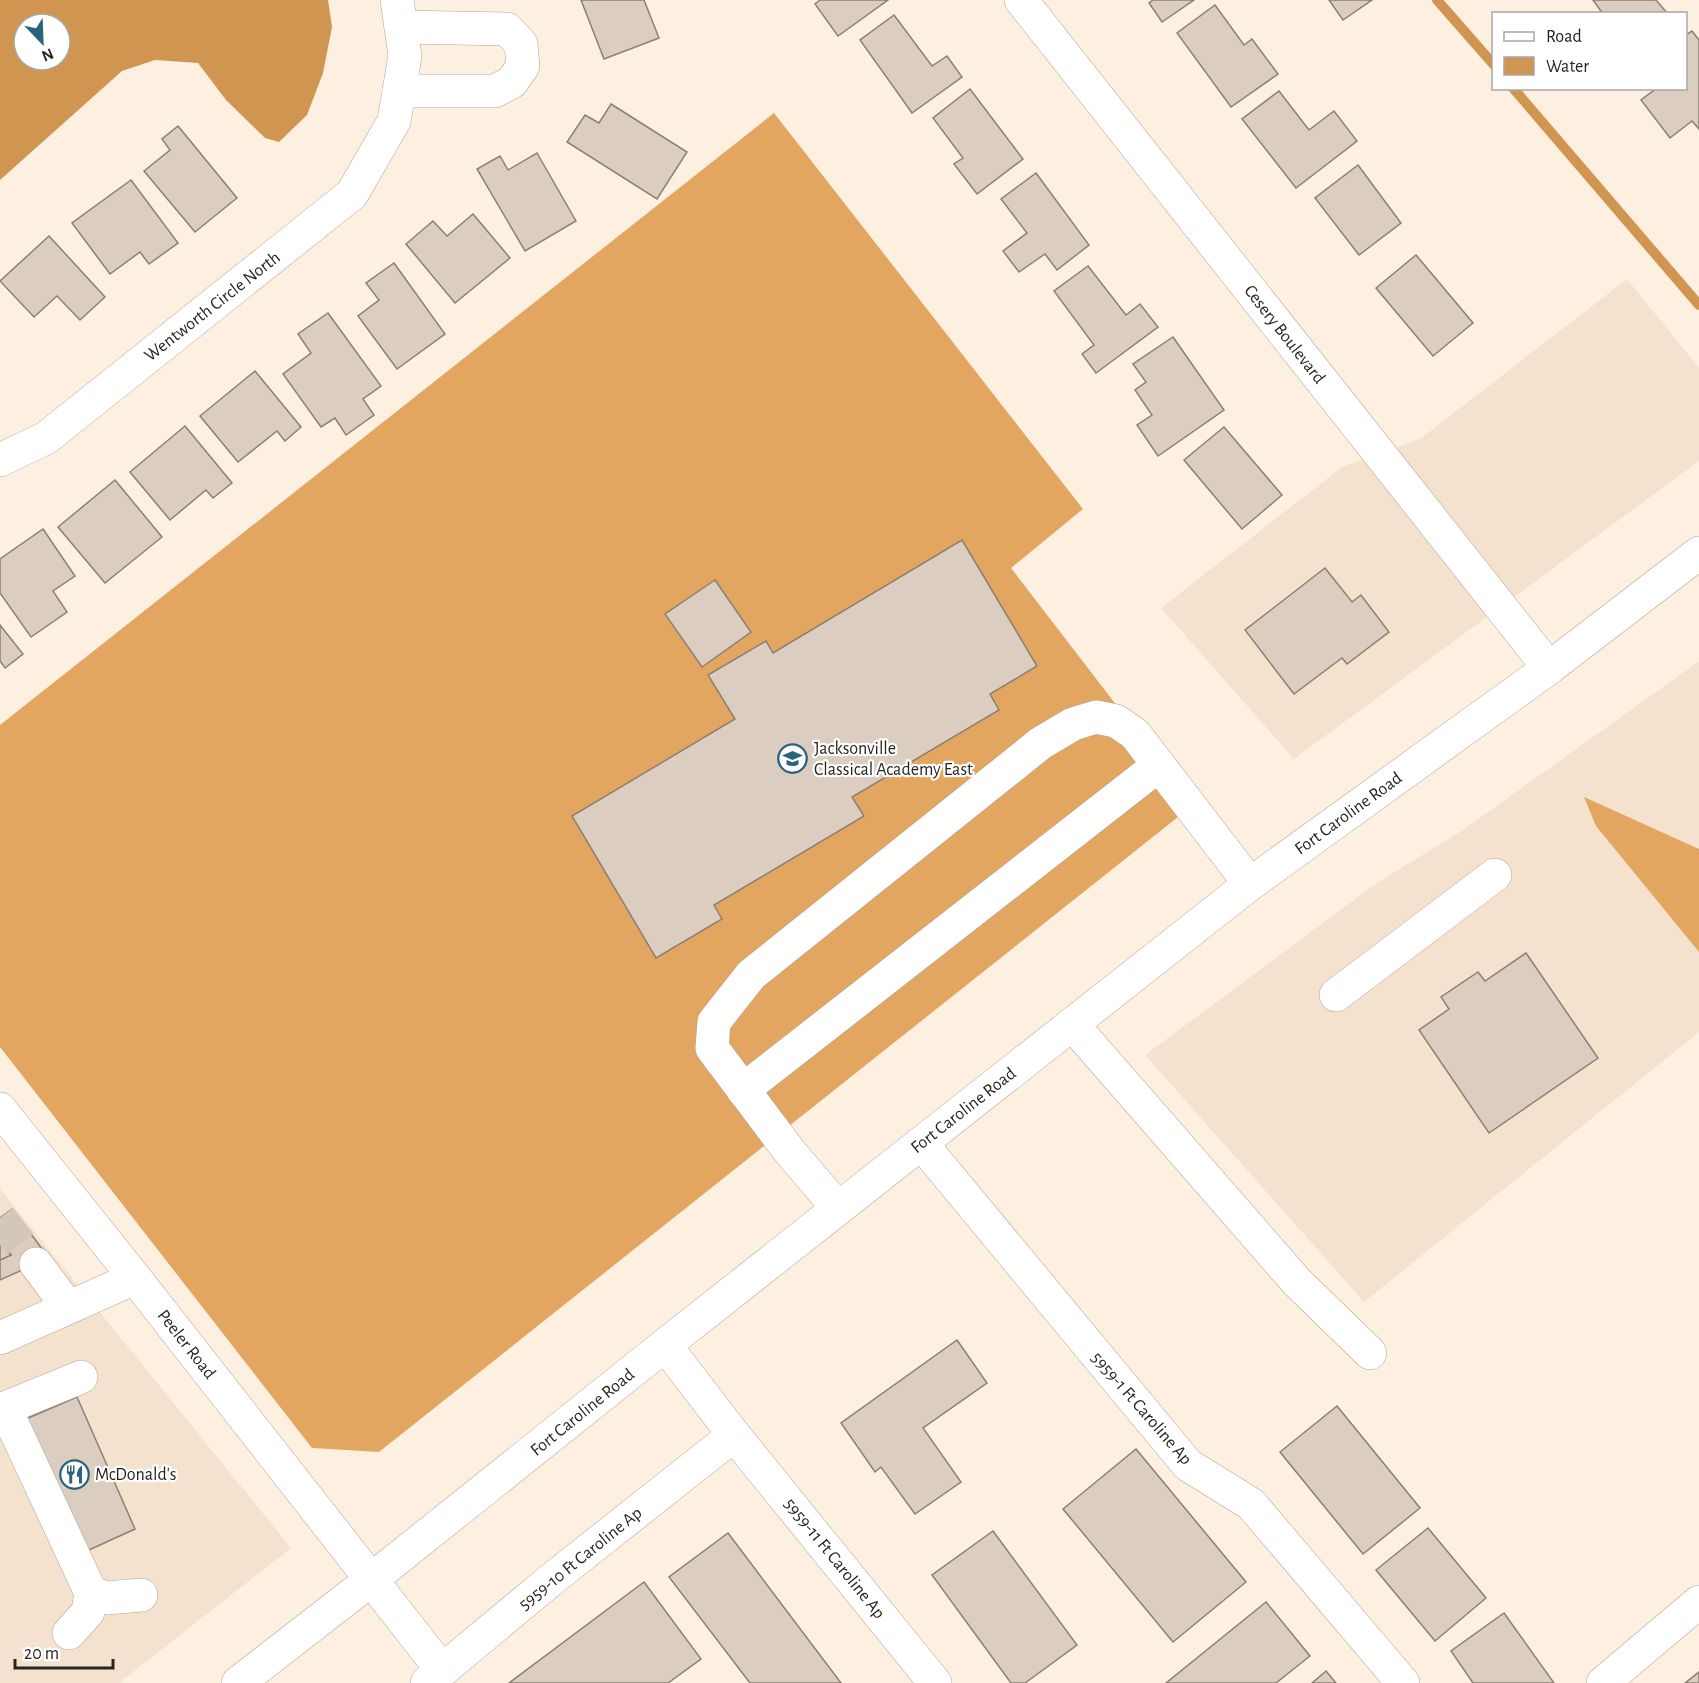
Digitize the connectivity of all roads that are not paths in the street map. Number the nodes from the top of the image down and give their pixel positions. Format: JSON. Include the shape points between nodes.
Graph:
{"nodes":[{"id":1,"x":1021,"y":0,"type":"edge"},
{"id":2,"x":399,"y":14,"type":"edge"},
{"id":3,"x":396,"y":106,"type":"junction"},
{"id":4,"x":0,"y":460,"type":"edge"},
{"id":5,"x":1699,"y":553,"type":"edge"},
{"id":6,"x":1549,"y":668,"type":"junction"},
{"id":7,"x":1159,"y":765,"type":"junction"},
{"id":8,"x":1495,"y":875,"type":"dead end"},
{"id":9,"x":1250,"y":884,"type":"junction"},
{"id":10,"x":1336,"y":995,"type":"dead end"},
{"id":11,"x":1072,"y":1023,"type":"junction"},
{"id":12,"x":743,"y":1090,"type":"junction"},
{"id":13,"x":0,"y":1109,"type":"edge"},
{"id":14,"x":921,"y":1143,"type":"junction"},
{"id":15,"x":838,"y":1208,"type":"junction"},
{"id":16,"x":36,"y":1264,"type":"tunnel mouth"},
{"id":17,"x":135,"y":1278,"type":"junction"},
{"id":18,"x":68,"y":1307,"type":"junction"},
{"id":19,"x":0,"y":1338,"type":"edge"},
{"id":20,"x":665,"y":1345,"type":"junction"},
{"id":21,"x":1370,"y":1353,"type":"dead end"},
{"id":22,"x":81,"y":1377,"type":"dead end"},
{"id":23,"x":734,"y":1435,"type":"junction"},
{"id":24,"x":372,"y":1579,"type":"junction"},
{"id":25,"x":91,"y":1593,"type":"junction"},
{"id":26,"x":141,"y":1595,"type":"dead end"},
{"id":27,"x":1699,"y":1602,"type":"edge"},
{"id":28,"x":69,"y":1633,"type":"dead end"},
{"id":29,"x":435,"y":1676,"type":"edge"},
{"id":30,"x":238,"y":1683,"type":"edge"},
{"id":31,"x":936,"y":1683,"type":"edge"},
{"id":32,"x":1403,"y":1683,"type":"edge"},
{"id":33,"x":1603,"y":1683,"type":"edge"}],
"edges":[{"from":1,"to":6,"type":"street","name":"Cesery Boulevard"},
{"from":2,"to":3,"type":"street","via":[[405,56]]},
{"from":2,"to":3,"type":"street","via":[[507,29],[521,44],[523,66],[512,82],[495,91]]},
{"from":3,"to":4,"type":"street","name":"Wentworth Circle North","via":[[352,194],[46,438]]},
{"from":5,"to":6,"type":"street","name":"Fort Caroline Road"},
{"from":6,"to":9,"type":"street","name":"Fort Caroline Road"},
{"from":7,"to":9,"type":"street"},
{"from":7,"to":12,"type":"street"},
{"from":7,"to":12,"type":"street","via":[[1135,734],[1116,722],[1096,717],[1073,724],[1041,743],[751,975],[714,1022],[712,1048]]},
{"from":8,"to":10,"type":"street"},
{"from":9,"to":11,"type":"street","name":"Fort Caroline Road"},
{"from":11,"to":14,"type":"street","name":"Fort Caroline Road"},
{"from":11,"to":21,"type":"street","via":[[1297,1282]]},
{"from":12,"to":15,"type":"street","via":[[789,1152]]},
{"from":13,"to":17,"type":"street","name":"Peeler Road"},
{"from":14,"to":15,"type":"street","name":"Fort Caroline Road"},
{"from":14,"to":32,"type":"street","name":"5959-1 Ft Caroline Ap","via":[[1188,1465],[1251,1504]]},
{"from":15,"to":20,"type":"street","name":"Fort Caroline Road"},
{"from":16,"to":18,"type":"street"},
{"from":17,"to":18,"type":"street"},
{"from":17,"to":24,"type":"street","name":"Peeler Road"},
{"from":18,"to":19,"type":"street"},
{"from":20,"to":23,"type":"street","name":"5959-11 Ft Caroline Ap"},
{"from":20,"to":24,"type":"street","name":"Fort Caroline Road"},
{"from":22,"to":25,"type":"street","via":[[5,1408]]},
{"from":23,"to":29,"type":"street","name":"5959-10 Ft Caroline Ap"},
{"from":23,"to":31,"type":"street","name":"5959-11 Ft Caroline Ap"},
{"from":24,"to":29,"type":"street","name":"Peeler Road"},
{"from":24,"to":30,"type":"street","name":"Fort Caroline Road"},
{"from":25,"to":26,"type":"street","via":[[107,1598]]},
{"from":25,"to":28,"type":"street","via":[[88,1612]]},
{"from":27,"to":33,"type":"street"}]}
